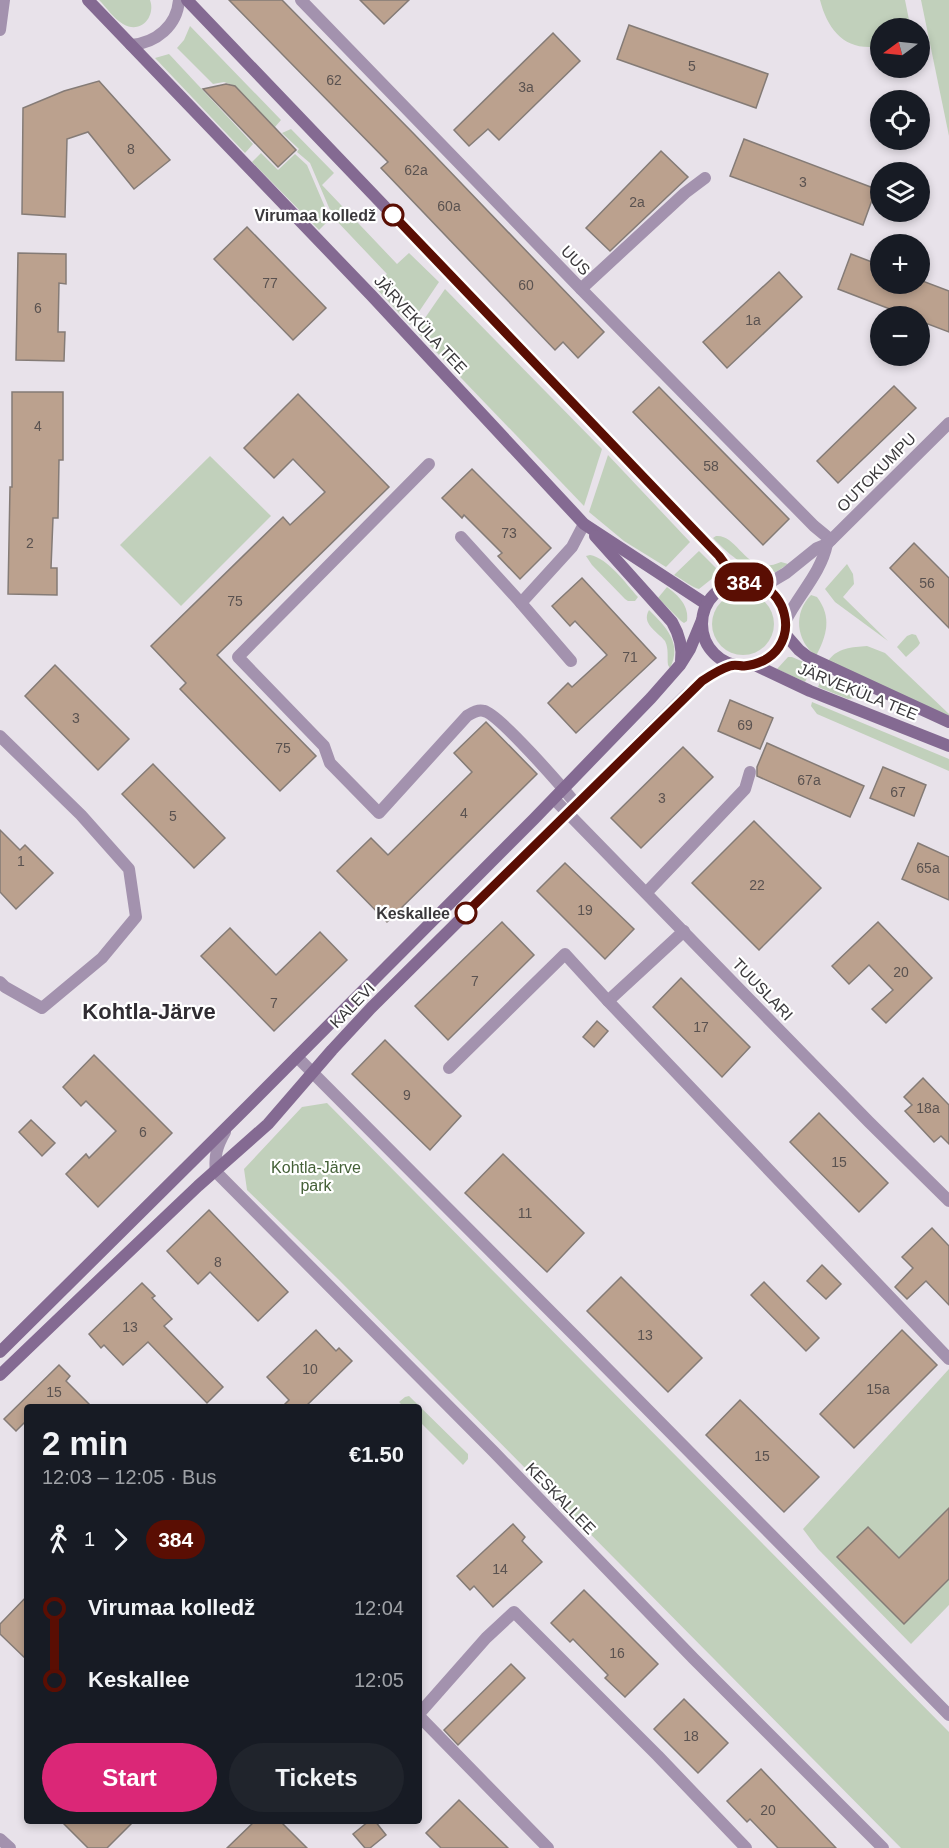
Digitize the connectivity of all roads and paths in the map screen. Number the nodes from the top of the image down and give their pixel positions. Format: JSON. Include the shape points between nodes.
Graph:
{"nodes":[{"id":1,"x":4,"y":0,"type":"edge"},
{"id":2,"x":179,"y":0,"type":"edge"},
{"id":3,"x":187,"y":0,"type":"edge"},
{"id":4,"x":301,"y":0,"type":"edge"},
{"id":5,"x":89,"y":1,"type":"edge"},
{"id":6,"x":0,"y":30,"type":"edge"},
{"id":7,"x":131,"y":45,"type":"junction"},
{"id":8,"x":705,"y":178,"type":"dead end"},
{"id":9,"x":581,"y":290,"type":"junction"},
{"id":10,"x":949,"y":423,"type":"edge"},
{"id":11,"x":429,"y":464,"type":"dead end"},
{"id":12,"x":584,"y":524,"type":"junction"},
{"id":13,"x":461,"y":537,"type":"dead end"},
{"id":14,"x":829,"y":542,"type":"junction"},
{"id":15,"x":738,"y":582,"type":"junction"},
{"id":16,"x":764,"y":586,"type":"junction"},
{"id":17,"x":521,"y":603,"type":"junction"},
{"id":18,"x":706,"y":604,"type":"junction"},
{"id":19,"x":702,"y":620,"type":"junction"},
{"id":20,"x":786,"y":620,"type":"junction"},
{"id":21,"x":785,"y":634,"type":"junction"},
{"id":22,"x":571,"y":661,"type":"dead end"},
{"id":23,"x":733,"y":664,"type":"junction"},
{"id":24,"x":680,"y":665,"type":"junction"},
{"id":25,"x":755,"y":665,"type":"junction"},
{"id":26,"x":949,"y":722,"type":"edge"},
{"id":27,"x":0,"y":736,"type":"edge"},
{"id":28,"x":949,"y":746,"type":"edge"},
{"id":29,"x":750,"y":772,"type":"dead end"},
{"id":30,"x":563,"y":789,"type":"junction"},
{"id":31,"x":554,"y":799,"type":"junction"},
{"id":32,"x":576,"y":804,"type":"junction"},
{"id":33,"x":567,"y":813,"type":"junction"},
{"id":34,"x":646,"y":892,"type":"junction"},
{"id":35,"x":684,"y":931,"type":"junction"},
{"id":36,"x":0,"y":982,"type":"edge"},
{"id":37,"x":608,"y":1001,"type":"junction"},
{"id":38,"x":297,"y":1057,"type":"junction"},
{"id":39,"x":449,"y":1068,"type":"dead end"},
{"id":40,"x":313,"y":1073,"type":"junction"},
{"id":41,"x":236,"y":1119,"type":"junction"},
{"id":42,"x":216,"y":1172,"type":"junction"},
{"id":43,"x":949,"y":1201,"type":"edge"},
{"id":44,"x":0,"y":1352,"type":"edge"},
{"id":45,"x":949,"y":1359,"type":"edge"},
{"id":46,"x":0,"y":1376,"type":"edge"},
{"id":47,"x":422,"y":1710,"type":"edge"},
{"id":48,"x":949,"y":1715,"type":"edge"},
{"id":49,"x":422,"y":1719,"type":"edge"},
{"id":50,"x":0,"y":1839,"type":"edge"},
{"id":51,"x":9,"y":1848,"type":"edge"},
{"id":52,"x":548,"y":1848,"type":"edge"},
{"id":53,"x":746,"y":1848,"type":"edge"},
{"id":54,"x":883,"y":1848,"type":"edge"}],
"edges":[{"from":1,"to":6,"type":"street"},
{"from":2,"to":7,"type":"street","via":[[174,20],[164,32],[152,40]]},
{"from":3,"to":15,"type":"main road","via":[[719,556]]},
{"from":4,"to":9,"type":"street","name":"UUS"},
{"from":5,"to":7,"type":"main road","name":"JÄRVEKÜLA TEE"},
{"from":7,"to":12,"type":"main road","name":"JÄRVEKÜLA TEE"},
{"from":8,"to":9,"type":"street"},
{"from":9,"to":14,"type":"street","name":"UUS"},
{"from":10,"to":14,"type":"street","name":"OUTOKUMPU"},
{"from":11,"to":30,"type":"street","via":[[238,657],[324,746],[330,763],[379,813],[467,716],[483,710]]},
{"from":12,"to":17,"type":"street","via":[[572,547]]},
{"from":12,"to":18,"type":"main road","name":"JÄRVEKÜLA TEE"},
{"from":12,"to":24,"type":"main road","via":[[672,622],[682,646]]},
{"from":13,"to":17,"type":"street"},
{"from":14,"to":16,"type":"street","name":"OUTOKUMPU"},
{"from":14,"to":20,"type":"street","name":"OUTOKUMPU","via":[[821,565]]},
{"from":15,"to":16,"type":"main road"},
{"from":15,"to":18,"type":"main road","via":[[714,593]]},
{"from":16,"to":20,"type":"main road","via":[[782,605]]},
{"from":17,"to":22,"type":"street"},
{"from":18,"to":19,"type":"main road"},
{"from":19,"to":23,"type":"main road","via":[[706,643],[714,654]]},
{"from":19,"to":24,"type":"main road","name":"KALEVI"},
{"from":20,"to":21,"type":"main road"},
{"from":21,"to":25,"type":"main road","via":[[779,648]]},
{"from":21,"to":26,"type":"main road","name":"JÄRVEKÜLA TEE","via":[[808,657]]},
{"from":23,"to":25,"type":"main road"},
{"from":23,"to":32,"type":"main road","name":"KALEVI","via":[[702,681]]},
{"from":24,"to":30,"type":"main road","name":"KALEVI"},
{"from":25,"to":28,"type":"main road","name":"JÄRVEKÜLA TEE","via":[[810,692]]},
{"from":27,"to":36,"type":"street","via":[[81,815],[129,869],[136,917],[102,958],[42,1008]]},
{"from":29,"to":34,"type":"street","via":[[745,789]]},
{"from":30,"to":31,"type":"main road","name":"KALEVI"},
{"from":30,"to":32,"type":"street"},
{"from":31,"to":33,"type":"street","name":"TUUSLARI"},
{"from":31,"to":38,"type":"main road","name":"KALEVI"},
{"from":32,"to":33,"type":"main road","name":"KALEVI"},
{"from":33,"to":34,"type":"street","name":"TUUSLARI"},
{"from":33,"to":40,"type":"main road","name":"KALEVI","via":[[371,1008]]},
{"from":34,"to":35,"type":"street","name":"TUUSLARI"},
{"from":35,"to":37,"type":"street"},
{"from":35,"to":43,"type":"street","name":"TUUSLARI"},
{"from":37,"to":39,"type":"street","via":[[565,954]]},
{"from":37,"to":45,"type":"street"},
{"from":38,"to":40,"type":"street"},
{"from":38,"to":41,"type":"main road","name":"KALEVI"},
{"from":40,"to":42,"type":"main road","name":"KALEVI","via":[[268,1124]]},
{"from":40,"to":48,"type":"street"},
{"from":41,"to":42,"type":"street","via":[[217,1145]]},
{"from":41,"to":44,"type":"main road","name":"KALEVI"},
{"from":42,"to":46,"type":"main road","name":"KALEVI"},
{"from":42,"to":54,"type":"street","name":"KESKALLEE"},
{"from":47,"to":53,"type":"street","via":[[514,1612]]},
{"from":49,"to":52,"type":"street"},
{"from":50,"to":51,"type":"street"}]}
